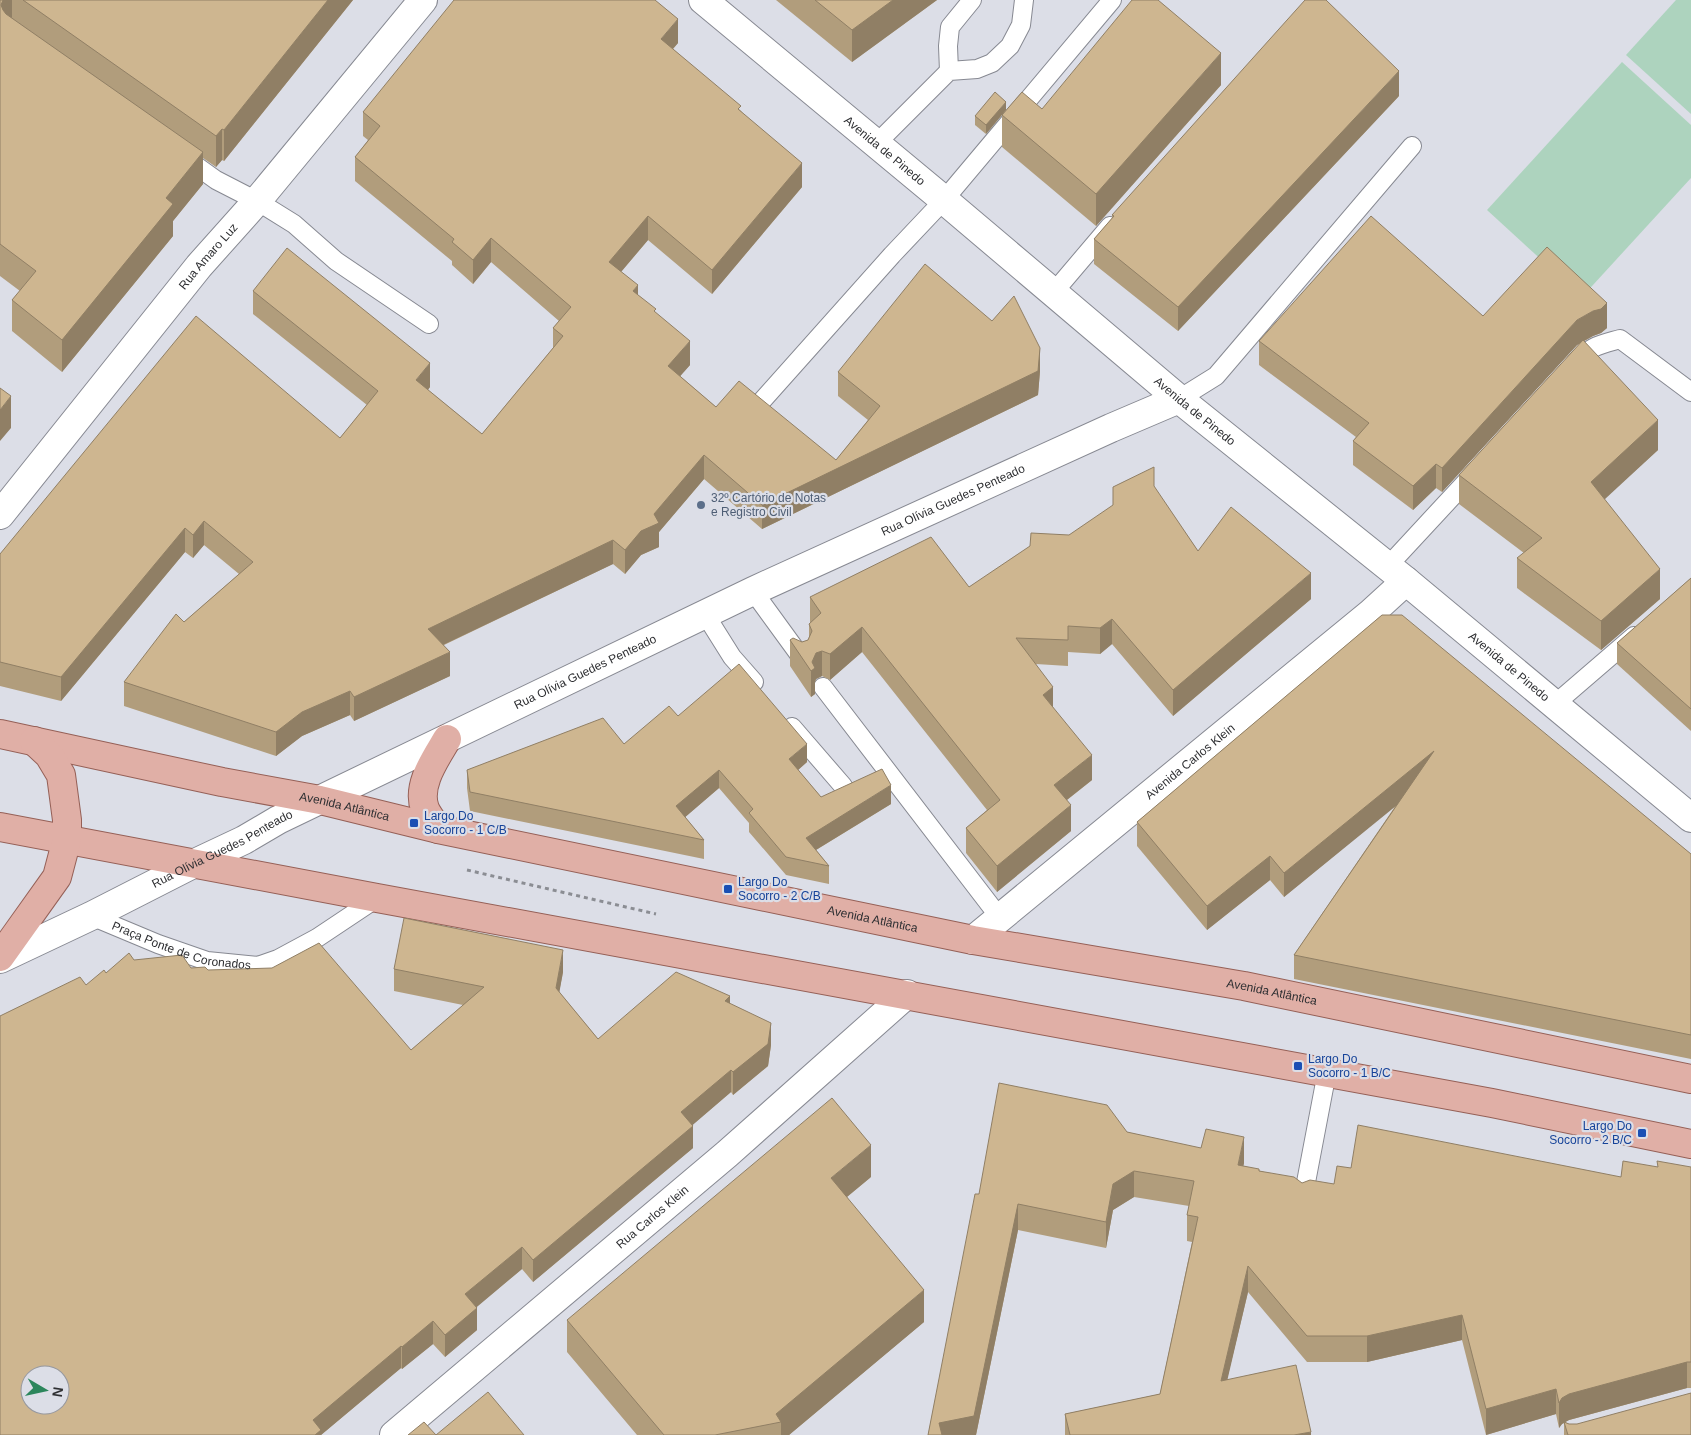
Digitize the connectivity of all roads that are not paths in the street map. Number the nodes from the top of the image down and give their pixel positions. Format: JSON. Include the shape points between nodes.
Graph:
{"nodes":[{"id":1,"x":423,"y":0,"type":"edge"},
{"id":2,"x":704,"y":0,"type":"edge"},
{"id":3,"x":972,"y":0,"type":"edge"},
{"id":4,"x":1024,"y":0,"type":"edge"},
{"id":5,"x":1112,"y":0,"type":"edge"},
{"id":6,"x":949,"y":72,"type":"junction"},
{"id":7,"x":876,"y":144,"type":"junction"},
{"id":8,"x":167,"y":146,"type":"edge"},
{"id":9,"x":1412,"y":146,"type":"dead end"},
{"id":10,"x":944,"y":200,"type":"junction"},
{"id":11,"x":257,"y":201,"type":"junction"},
{"id":12,"x":1122,"y":212,"type":"edge"},
{"id":13,"x":1054,"y":292,"type":"junction"},
{"id":14,"x":429,"y":324,"type":"dead end"},
{"id":15,"x":1566,"y":373,"type":"edge"},
{"id":16,"x":1691,"y":392,"type":"edge"},
{"id":17,"x":1179,"y":399,"type":"junction"},
{"id":18,"x":760,"y":403,"type":"edge"},
{"id":19,"x":1487,"y":459,"type":"edge"},
{"id":20,"x":0,"y":516,"type":"edge"},
{"id":21,"x":1397,"y":573,"type":"junction"},
{"id":22,"x":753,"y":591,"type":"junction"},
{"id":23,"x":705,"y":614,"type":"junction"},
{"id":24,"x":1648,"y":623,"type":"edge"},
{"id":25,"x":801,"y":657,"type":"edge"},
{"id":26,"x":823,"y":687,"type":"dead end"},
{"id":27,"x":763,"y":692,"type":"edge"},
{"id":28,"x":1555,"y":704,"type":"junction"},
{"id":29,"x":781,"y":714,"type":"edge"},
{"id":30,"x":0,"y":734,"type":"edge"},
{"id":31,"x":447,"y":738,"type":"junction"},
{"id":32,"x":34,"y":741,"type":"junction"},
{"id":33,"x":843,"y":786,"type":"edge"},
{"id":34,"x":320,"y":800,"type":"junction"},
{"id":35,"x":1691,"y":818,"type":"edge"},
{"id":36,"x":0,"y":827,"type":"edge"},
{"id":37,"x":438,"y":829,"type":"junction"},
{"id":38,"x":67,"y":840,"type":"junction"},
{"id":39,"x":193,"y":864,"type":"junction"},
{"id":40,"x":376,"y":898,"type":"junction"},
{"id":41,"x":91,"y":916,"type":"junction"},
{"id":42,"x":1000,"y":918,"type":"junction"},
{"id":43,"x":973,"y":940,"type":"junction"},
{"id":44,"x":0,"y":958,"type":"edge"},
{"id":45,"x":906,"y":994,"type":"junction"},
{"id":46,"x":1327,"y":1072,"type":"junction"},
{"id":47,"x":1691,"y":1078,"type":"edge"},
{"id":48,"x":1691,"y":1144,"type":"edge"},
{"id":49,"x":1303,"y":1198,"type":"edge"},
{"id":50,"x":394,"y":1435,"type":"edge"}],
"edges":[{"from":1,"to":11,"type":"street","name":"Rua Amaro Luz"},
{"from":2,"to":7,"type":"street","name":"Avenida de Pinedo"},
{"from":3,"to":6,"type":"lane","via":[[950,27]]},
{"from":4,"to":6,"type":"lane","via":[[1021,25],[1010,46],[992,63],[977,69]]},
{"from":5,"to":10,"type":"lane"},
{"from":6,"to":7,"type":"lane"},
{"from":7,"to":10,"type":"street","name":"Avenida de Pinedo"},
{"from":8,"to":11,"type":"lane","via":[[216,180]]},
{"from":9,"to":17,"type":"lane","via":[[1216,376]]},
{"from":10,"to":13,"type":"street","name":"Avenida de Pinedo"},
{"from":10,"to":18,"type":"lane"},
{"from":11,"to":14,"type":"lane","via":[[294,224],[336,262]]},
{"from":11,"to":20,"type":"street","name":"Rua Amaro Luz","via":[[200,266]]},
{"from":12,"to":13,"type":"lane"},
{"from":13,"to":17,"type":"street","name":"Avenida de Pinedo"},
{"from":15,"to":16,"type":"lane","via":[[1585,352],[1620,339]]},
{"from":17,"to":21,"type":"street","name":"Avenida de Pinedo"},
{"from":17,"to":22,"type":"street","name":"Rua Olívia Guedes Penteado"},
{"from":19,"to":21,"type":"lane"},
{"from":21,"to":28,"type":"street","name":"Avenida de Pinedo"},
{"from":21,"to":42,"type":"street","name":"Avenida Carlos Klein","via":[[1371,614]]},
{"from":22,"to":23,"type":"street","name":"Rua Olívia Guedes Penteado"},
{"from":22,"to":25,"type":"lane"},
{"from":23,"to":27,"type":"lane","via":[[732,657]]},
{"from":23,"to":31,"type":"street","name":"Rua Olívia Guedes Penteado"},
{"from":24,"to":28,"type":"lane"},
{"from":26,"to":42,"type":"lane"},
{"from":28,"to":35,"type":"street","name":"Avenida de Pinedo"},
{"from":29,"to":33,"type":"lane"},
{"from":30,"to":32,"type":"main road","name":"Avenida Atlântica"},
{"from":31,"to":34,"type":"street","name":"Rua Olívia Guedes Penteado"},
{"from":31,"to":37,"type":"main road","via":[[424,788],[425,809]]},
{"from":32,"to":34,"type":"main road","name":"Avenida Atlântica"},
{"from":32,"to":38,"type":"main road","via":[[49,755],[61,775]]},
{"from":34,"to":37,"type":"main road","name":"Avenida Atlântica"},
{"from":34,"to":39,"type":"street","name":"Rua Olívia Guedes Penteado"},
{"from":36,"to":38,"type":"main road"},
{"from":37,"to":43,"type":"main road","name":"Avenida Atlântica"},
{"from":38,"to":39,"type":"main road"},
{"from":38,"to":44,"type":"main road","via":[[57,877]]},
{"from":39,"to":40,"type":"main road"},
{"from":39,"to":41,"type":"street","name":"Rua Olívia Guedes Penteado"},
{"from":40,"to":41,"type":"lane","name":"Praça Ponte de Coronados","via":[[317,938],[258,966],[207,961]]},
{"from":40,"to":45,"type":"main road"},
{"from":41,"to":44,"type":"street","name":"Rua Olívia Guedes Penteado"},
{"from":42,"to":43,"type":"street","name":"Avenida Carlos Klein"},
{"from":43,"to":47,"type":"main road","name":"Avenida Atlântica","via":[[1244,986]]},
{"from":45,"to":46,"type":"main road"},
{"from":45,"to":50,"type":"street","name":"Rua Carlos Klein","via":[[727,1154]]},
{"from":46,"to":48,"type":"main road","via":[[1492,1102]]},
{"from":46,"to":49,"type":"lane"}]}
